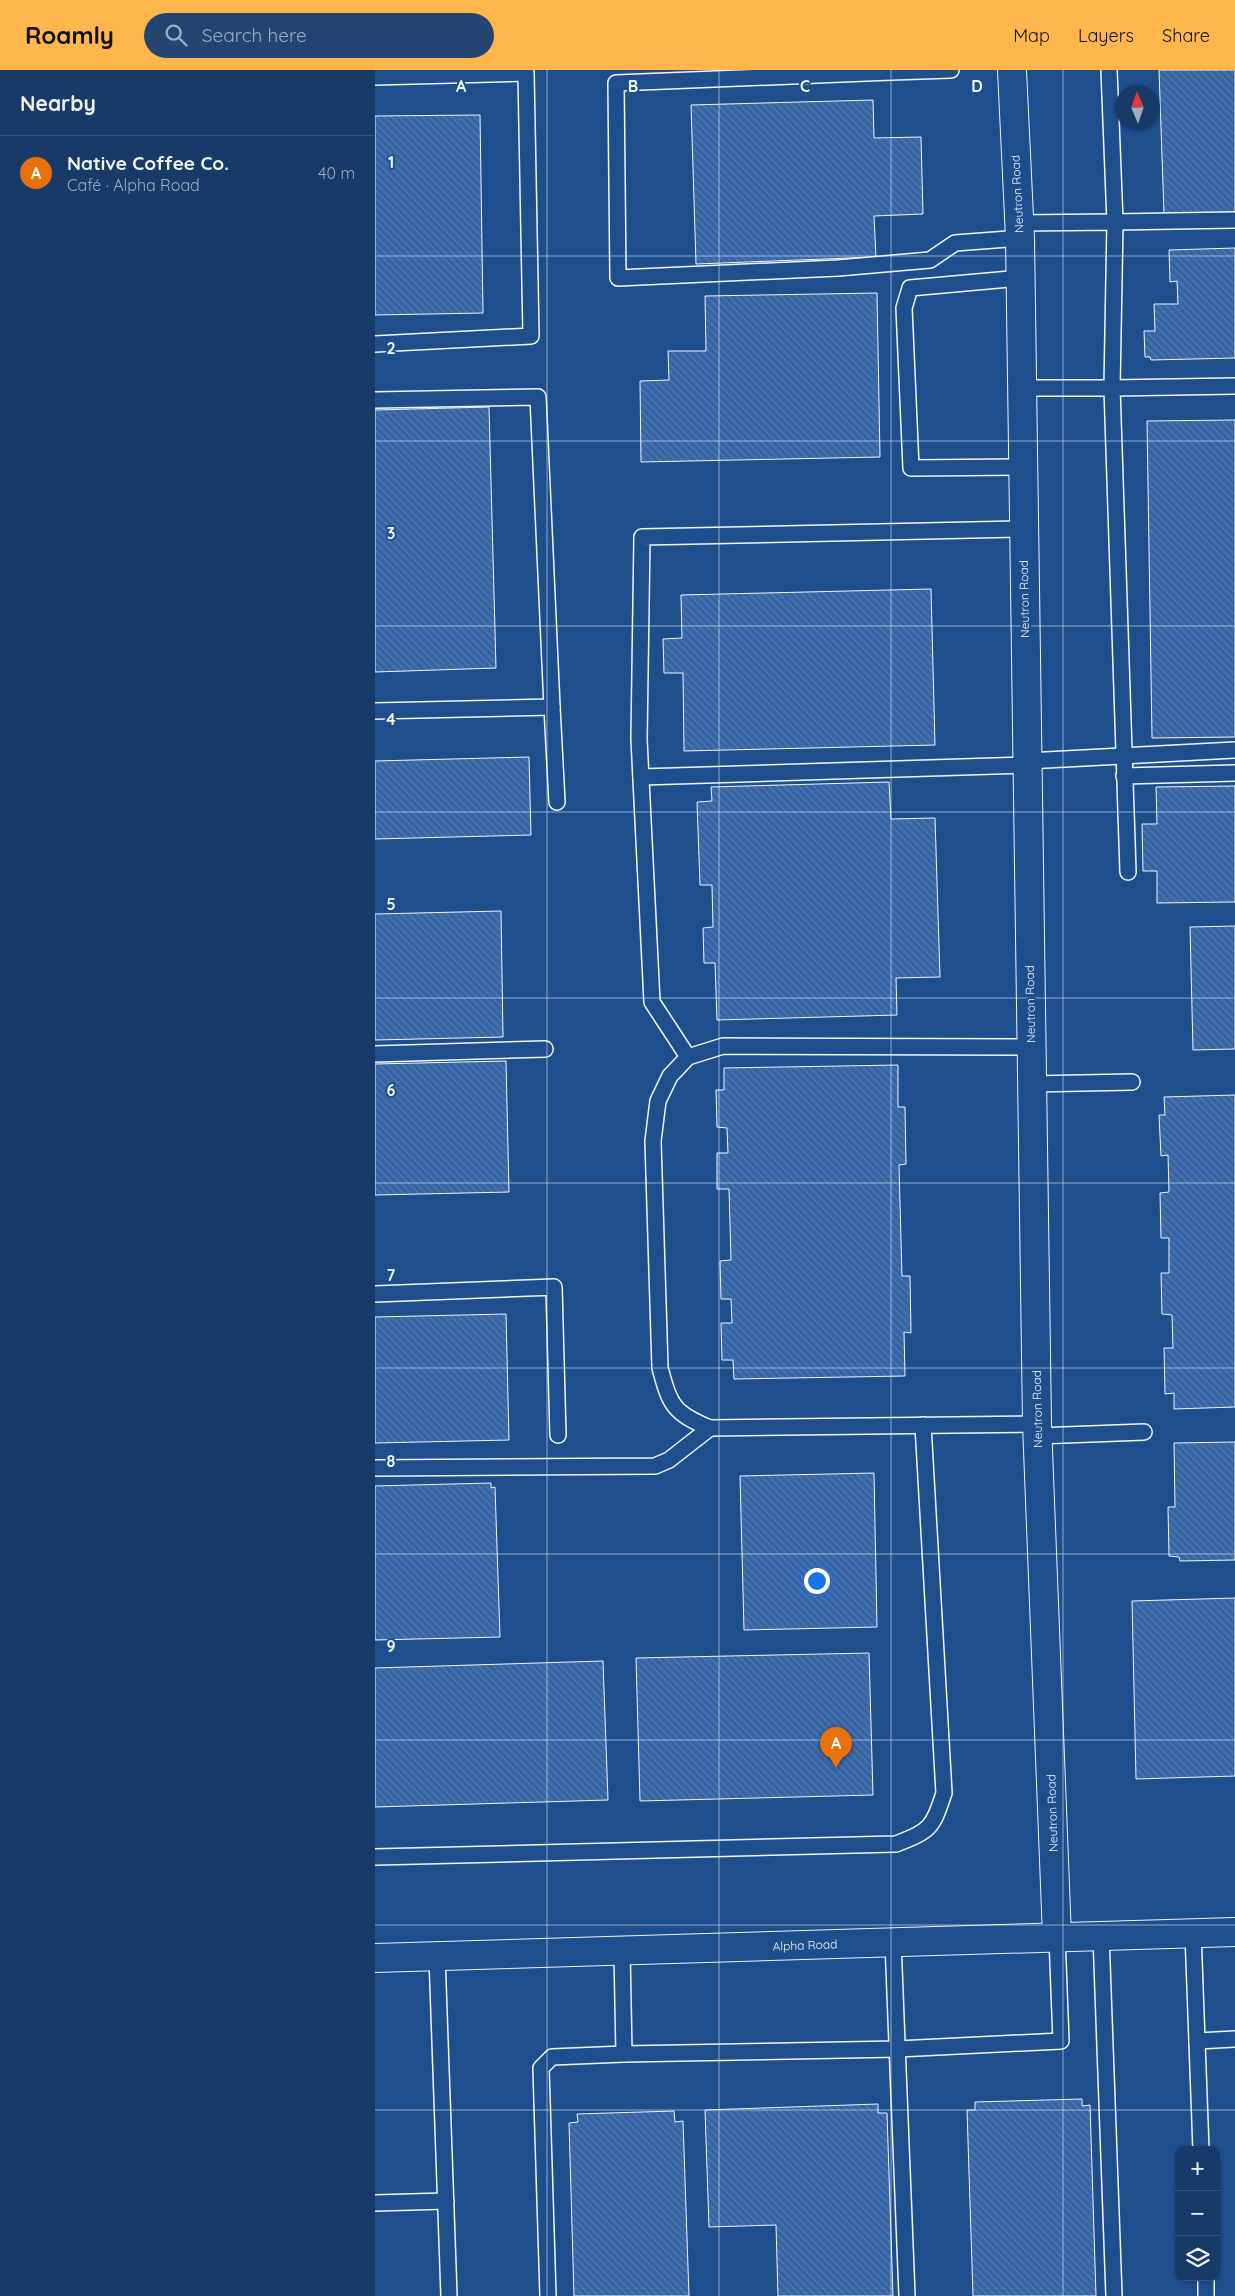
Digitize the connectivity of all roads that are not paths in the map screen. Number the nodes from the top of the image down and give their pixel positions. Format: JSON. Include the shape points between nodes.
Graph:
{"nodes":[{"id":1,"x":951,"y":70,"type":"edge"},
{"id":2,"x":1012,"y":70,"type":"edge"},
{"id":3,"x":1109,"y":70,"type":"edge"},
{"id":4,"x":891,"y":71,"type":"edge"},
{"id":5,"x":375,"y":77,"type":"edge"},
{"id":6,"x":1235,"y":220,"type":"edge"},
{"id":7,"x":1115,"y":222,"type":"junction"},
{"id":8,"x":1019,"y":231,"type":"junction"},
{"id":9,"x":1020,"y":278,"type":"junction"},
{"id":10,"x":375,"y":344,"type":"edge"},
{"id":11,"x":1235,"y":386,"type":"edge"},
{"id":12,"x":1021,"y":388,"type":"junction"},
{"id":13,"x":1112,"y":388,"type":"junction"},
{"id":14,"x":375,"y":400,"type":"edge"},
{"id":15,"x":1023,"y":467,"type":"junction"},
{"id":16,"x":1023,"y":529,"type":"junction"},
{"id":17,"x":552,"y":706,"type":"junction"},
{"id":18,"x":375,"y":711,"type":"edge"},
{"id":19,"x":1235,"y":750,"type":"edge"},
{"id":20,"x":1124,"y":756,"type":"junction"},
{"id":21,"x":1027,"y":763,"type":"junction"},
{"id":22,"x":1235,"y":773,"type":"edge"},
{"id":23,"x":1124,"y":776,"type":"junction"},
{"id":24,"x":641,"y":777,"type":"junction"},
{"id":25,"x":557,"y":802,"type":"dead end"},
{"id":26,"x":1128,"y":872,"type":"dead end"},
{"id":27,"x":1031,"y":1047,"type":"junction"},
{"id":28,"x":545,"y":1049,"type":"dead end"},
{"id":29,"x":375,"y":1054,"type":"edge"},
{"id":30,"x":688,"y":1057,"type":"junction"},
{"id":31,"x":1132,"y":1082,"type":"dead end"},
{"id":32,"x":1031,"y":1084,"type":"junction"},
{"id":33,"x":375,"y":1294,"type":"edge"},
{"id":34,"x":923,"y":1425,"type":"junction"},
{"id":35,"x":710,"y":1428,"type":"junction"},
{"id":36,"x":1037,"y":1430,"type":"junction"},
{"id":37,"x":1144,"y":1432,"type":"dead end"},
{"id":38,"x":559,"y":1435,"type":"dead end"},
{"id":39,"x":375,"y":1468,"type":"edge"},
{"id":40,"x":375,"y":1857,"type":"edge"},
{"id":41,"x":1235,"y":1932,"type":"edge"},
{"id":42,"x":1193,"y":1933,"type":"junction"},
{"id":43,"x":1101,"y":1936,"type":"junction"},
{"id":44,"x":1057,"y":1937,"type":"junction"},
{"id":45,"x":893,"y":1942,"type":"junction"},
{"id":46,"x":622,"y":1950,"type":"junction"},
{"id":47,"x":437,"y":1956,"type":"junction"},
{"id":48,"x":375,"y":1958,"type":"edge"},
{"id":49,"x":1235,"y":2040,"type":"edge"},
{"id":50,"x":1197,"y":2041,"type":"junction"},
{"id":51,"x":898,"y":2049,"type":"junction"},
{"id":52,"x":624,"y":2054,"type":"junction"},
{"id":53,"x":1201,"y":2146,"type":"edge"},
{"id":54,"x":445,"y":2201,"type":"junction"},
{"id":55,"x":375,"y":2203,"type":"edge"},
{"id":56,"x":1205,"y":2281,"type":"edge"},
{"id":57,"x":449,"y":2296,"type":"edge"},
{"id":58,"x":548,"y":2296,"type":"edge"},
{"id":59,"x":907,"y":2296,"type":"edge"},
{"id":60,"x":1113,"y":2296,"type":"edge"},
{"id":61,"x":1206,"y":2296,"type":"edge"}],
"edges":[{"from":1,"to":4,"type":"lane"},
{"from":2,"to":8,"type":"street","name":"Neutron Road"},
{"from":3,"to":7,"type":"lane"},
{"from":4,"to":8,"type":"lane","via":[[615,83],[618,278],[838,268],[930,260],[955,243]]},
{"from":5,"to":10,"type":"lane","via":[[526,73],[531,336]]},
{"from":6,"to":7,"type":"lane"},
{"from":7,"to":8,"type":"lane"},
{"from":7,"to":13,"type":"lane"},
{"from":8,"to":9,"type":"street","name":"Neutron Road"},
{"from":9,"to":12,"type":"street","name":"Neutron Road"},
{"from":9,"to":15,"type":"lane","via":[[910,288],[904,308],[911,468]]},
{"from":11,"to":13,"type":"lane"},
{"from":12,"to":13,"type":"lane"},
{"from":12,"to":15,"type":"street","name":"Neutron Road"},
{"from":13,"to":20,"type":"lane"},
{"from":14,"to":17,"type":"lane","via":[[537,397]]},
{"from":15,"to":16,"type":"street","name":"Neutron Road"},
{"from":16,"to":21,"type":"street","name":"Neutron Road"},
{"from":16,"to":24,"type":"lane","via":[[642,537]]},
{"from":17,"to":18,"type":"lane"},
{"from":17,"to":25,"type":"lane"},
{"from":19,"to":20,"type":"lane"},
{"from":20,"to":21,"type":"lane"},
{"from":20,"to":23,"type":"lane"},
{"from":21,"to":24,"type":"lane"},
{"from":21,"to":27,"type":"street","name":"Neutron Road"},
{"from":22,"to":23,"type":"lane"},
{"from":23,"to":26,"type":"lane"},
{"from":24,"to":30,"type":"lane","via":[[653,1002]]},
{"from":27,"to":30,"type":"lane","via":[[723,1046]]},
{"from":27,"to":32,"type":"street","name":"Neutron Road"},
{"from":28,"to":29,"type":"lane"},
{"from":30,"to":35,"type":"lane","via":[[670,1076],[658,1101],[653,1141],[660,1368],[669,1401],[688,1419]]},
{"from":31,"to":32,"type":"lane"},
{"from":32,"to":36,"type":"street","name":"Neutron Road"},
{"from":33,"to":38,"type":"lane","via":[[554,1287]]},
{"from":34,"to":35,"type":"lane"},
{"from":34,"to":36,"type":"lane"},
{"from":34,"to":40,"type":"lane","via":[[944,1794],[935,1822],[924,1833],[896,1844]]},
{"from":35,"to":39,"type":"lane","via":[[669,1460],[655,1466]]},
{"from":36,"to":37,"type":"lane"},
{"from":36,"to":44,"type":"street","name":"Neutron Road"},
{"from":41,"to":42,"type":"street","name":"Alpha Road"},
{"from":42,"to":43,"type":"street","name":"Alpha Road"},
{"from":42,"to":50,"type":"lane"},
{"from":43,"to":44,"type":"street","name":"Alpha Road"},
{"from":43,"to":60,"type":"lane"},
{"from":44,"to":45,"type":"street","name":"Alpha Road"},
{"from":44,"to":51,"type":"lane","via":[[1061,2041]]},
{"from":45,"to":46,"type":"street","name":"Alpha Road"},
{"from":45,"to":51,"type":"lane"},
{"from":46,"to":47,"type":"street","name":"Alpha Road"},
{"from":46,"to":52,"type":"lane"},
{"from":47,"to":48,"type":"street","name":"Alpha Road"},
{"from":47,"to":54,"type":"lane"},
{"from":49,"to":50,"type":"lane"},
{"from":50,"to":53,"type":"lane"},
{"from":51,"to":52,"type":"lane"},
{"from":51,"to":59,"type":"lane"},
{"from":52,"to":58,"type":"lane","via":[[552,2057],[541,2068]]},
{"from":54,"to":55,"type":"lane"},
{"from":54,"to":57,"type":"lane"},
{"from":56,"to":61,"type":"lane"}]}
